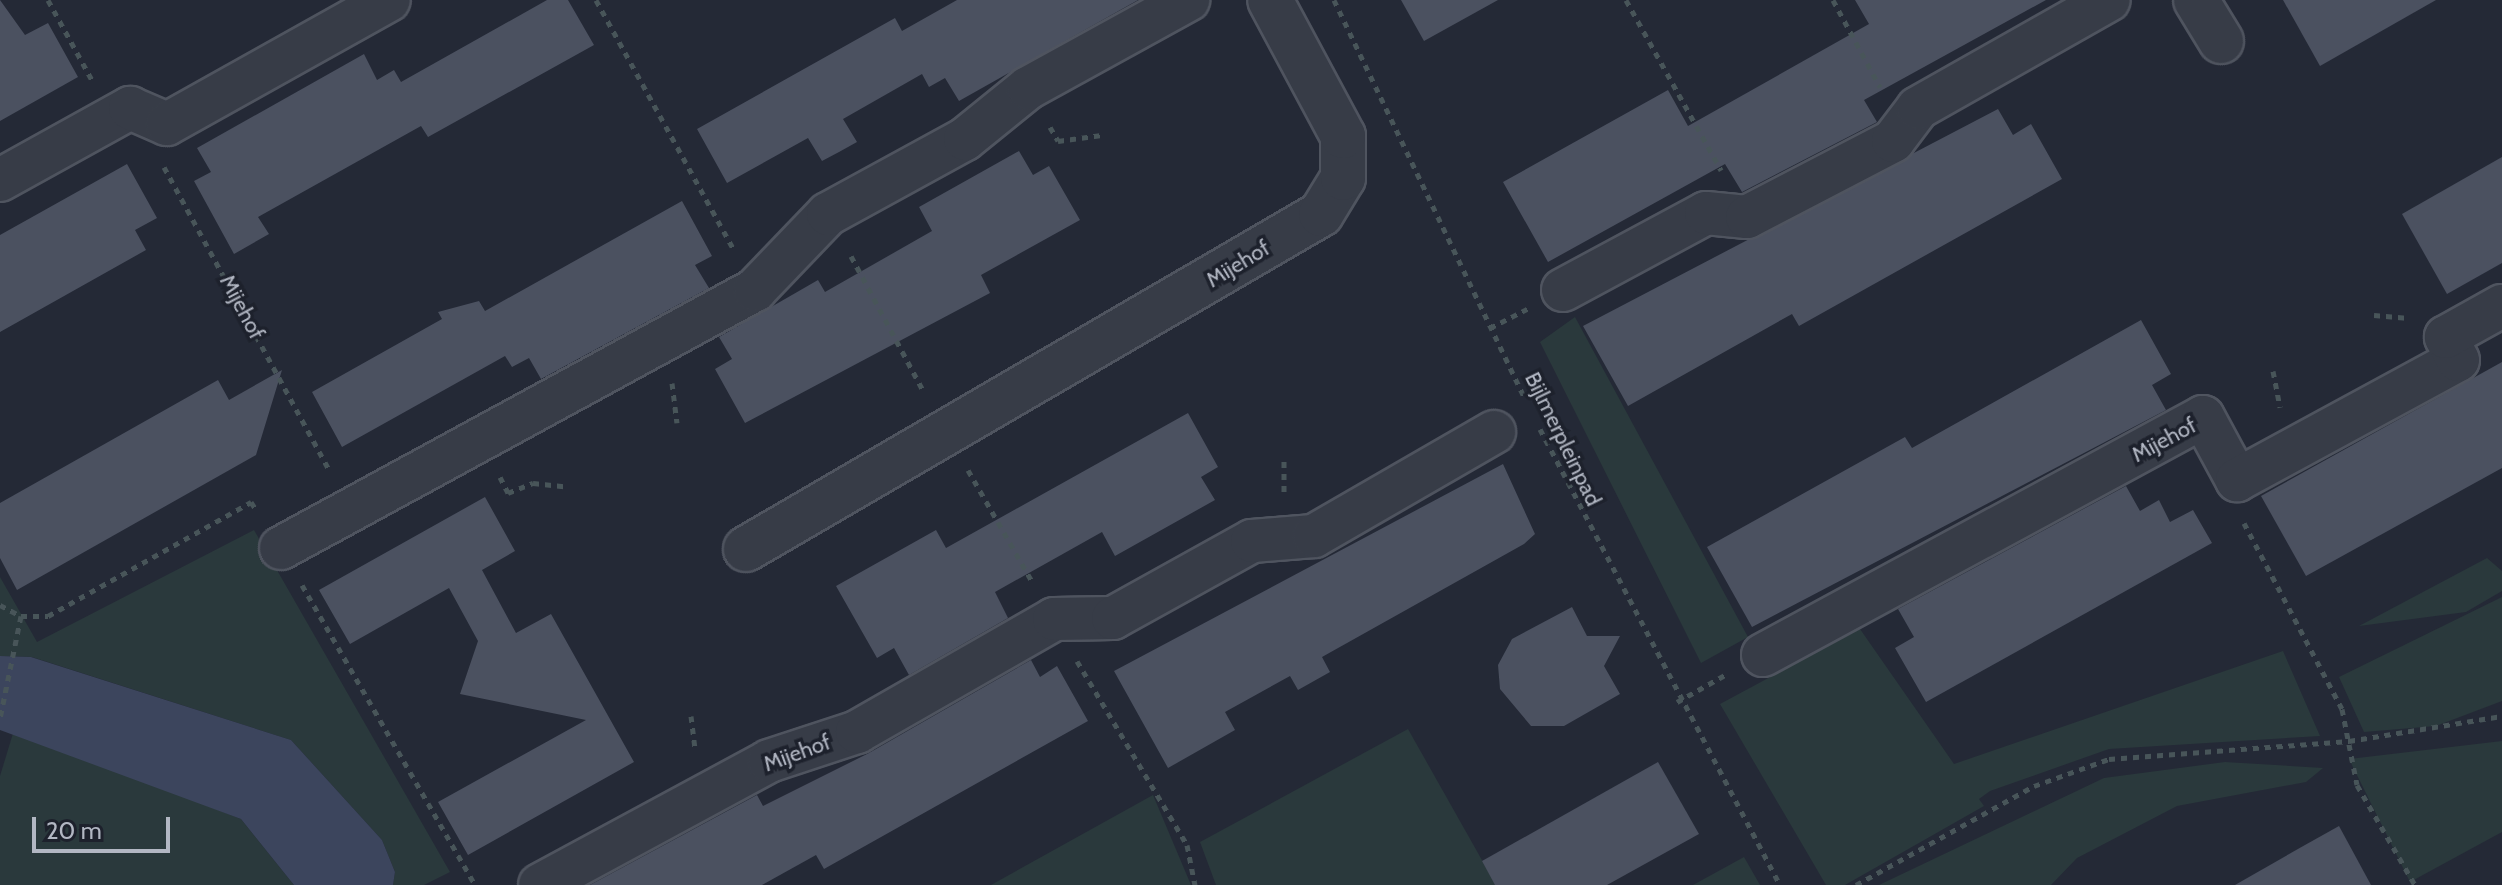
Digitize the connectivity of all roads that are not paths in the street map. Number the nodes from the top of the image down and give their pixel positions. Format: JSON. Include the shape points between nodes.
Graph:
{"nodes":[{"id":1,"x":389,"y":0,"type":"edge"},
{"id":2,"x":1188,"y":0,"type":"edge"},
{"id":3,"x":1270,"y":0,"type":"edge"},
{"id":4,"x":2109,"y":0,"type":"edge"},
{"id":5,"x":2196,"y":0,"type":"edge"},
{"id":6,"x":2221,"y":41,"type":"dead end"},
{"id":7,"x":0,"y":180,"type":"edge"},
{"id":8,"x":1563,"y":290,"type":"dead end"},
{"id":9,"x":2502,"y":306,"type":"edge"},
{"id":10,"x":1494,"y":432,"type":"dead end"},
{"id":11,"x":281,"y":548,"type":"road end"},
{"id":12,"x":746,"y":549,"type":"dead end"},
{"id":13,"x":1763,"y":655,"type":"road end"},
{"id":14,"x":540,"y":885,"type":"edge"}],
"edges":[{"from":1,"to":7,"type":"street","via":[[167,124],[121,112]]},
{"from":2,"to":11,"type":"street","via":[[1028,88],[965,139],[828,214],[755,290]]},
{"from":3,"to":12,"type":"street","name":"Mijehof","via":[[1343,136],[1343,178],[1330,204]]},
{"from":4,"to":8,"type":"street","via":[[1918,108],[1893,141],[1747,217],[1706,213]]},
{"from":5,"to":6,"type":"street"},
{"from":9,"to":13,"type":"street","name":"Mijehof","via":[[2446,337],[2458,360],[2237,480],[2203,417]]},
{"from":10,"to":14,"type":"street","name":"Mijehof","via":[[1314,536],[1252,541],[1113,618],[1054,619],[857,732],[769,761]]}]}
